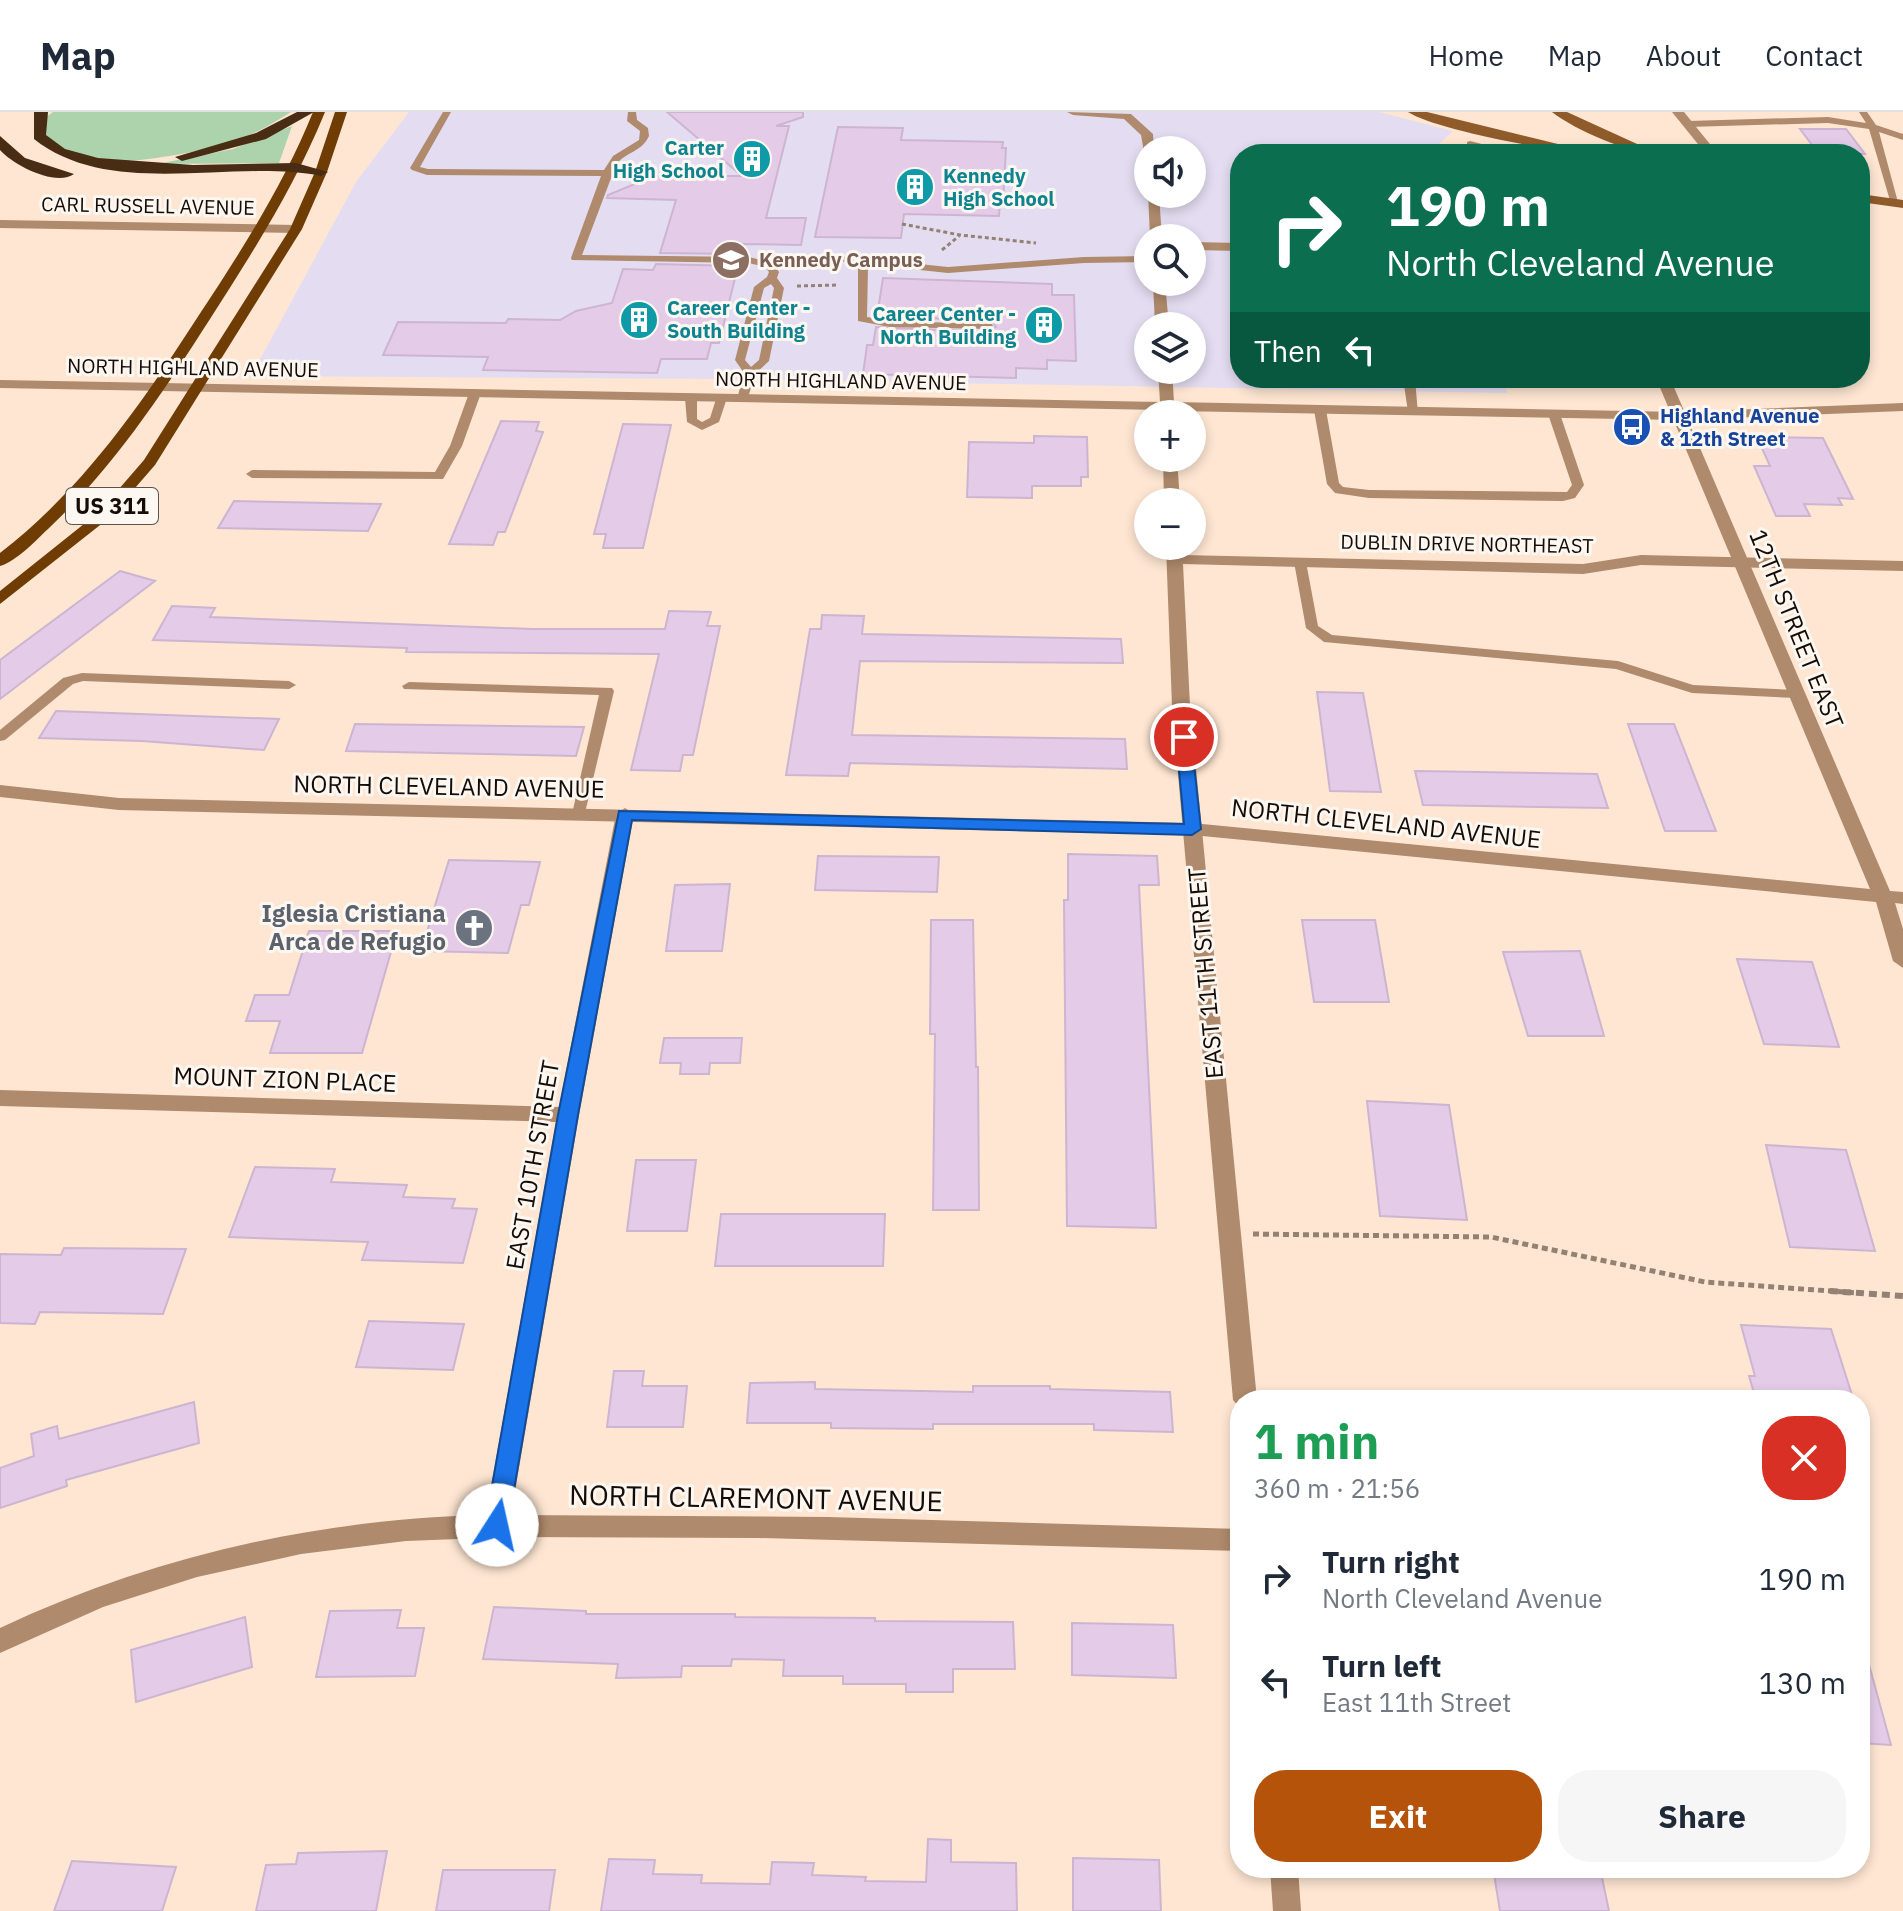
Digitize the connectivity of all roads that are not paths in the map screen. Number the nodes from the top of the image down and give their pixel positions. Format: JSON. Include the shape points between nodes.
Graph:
{"nodes":[{"id":1,"x":41,"y":112,"type":"edge"},
{"id":2,"x":307,"y":112,"type":"edge"},
{"id":3,"x":319,"y":112,"type":"edge"},
{"id":4,"x":341,"y":112,"type":"edge"},
{"id":5,"x":447,"y":112,"type":"edge"},
{"id":6,"x":632,"y":112,"type":"edge"},
{"id":7,"x":1073,"y":112,"type":"edge"},
{"id":8,"x":1414,"y":112,"type":"edge"},
{"id":9,"x":1558,"y":112,"type":"edge"},
{"id":10,"x":1678,"y":112,"type":"edge"},
{"id":11,"x":1863,"y":112,"type":"edge"},
{"id":12,"x":1688,"y":124,"type":"junction"},
{"id":13,"x":1873,"y":127,"type":"junction"},
{"id":14,"x":1486,"y":132,"type":"junction"},
{"id":15,"x":1147,"y":136,"type":"edge"},
{"id":16,"x":1903,"y":137,"type":"edge"},
{"id":17,"x":0,"y":140,"type":"edge"},
{"id":18,"x":1470,"y":144,"type":"edge"},
{"id":19,"x":1536,"y":144,"type":"edge"},
{"id":20,"x":1624,"y":144,"type":"edge"},
{"id":21,"x":1704,"y":144,"type":"edge"},
{"id":22,"x":119,"y":167,"type":"junction"},
{"id":23,"x":294,"y":172,"type":"junction"},
{"id":24,"x":321,"y":172,"type":"junction"},
{"id":25,"x":608,"y":173,"type":"junction"},
{"id":26,"x":1870,"y":200,"type":"edge"},
{"id":27,"x":1899,"y":204,"type":"edge"},
{"id":28,"x":0,"y":224,"type":"edge"},
{"id":29,"x":261,"y":228,"type":"junction"},
{"id":30,"x":296,"y":229,"type":"junction"},
{"id":31,"x":1206,"y":246,"type":"edge"},
{"id":32,"x":1230,"y":247,"type":"edge"},
{"id":33,"x":843,"y":259,"type":"dead end"},
{"id":34,"x":1134,"y":259,"type":"edge"},
{"id":35,"x":870,"y":263,"type":"junction"},
{"id":36,"x":772,"y":278,"type":"junction"},
{"id":37,"x":988,"y":326,"type":"dead end"},
{"id":38,"x":750,"y":373,"type":"junction"},
{"id":39,"x":0,"y":384,"type":"edge"},
{"id":40,"x":159,"y":387,"type":"junction"},
{"id":41,"x":198,"y":388,"type":"junction"},
{"id":42,"x":1410,"y":388,"type":"edge"},
{"id":43,"x":1667,"y":388,"type":"edge"},
{"id":44,"x":475,"y":393,"type":"junction"},
{"id":45,"x":691,"y":398,"type":"junction"},
{"id":46,"x":721,"y":398,"type":"junction"},
{"id":47,"x":743,"y":399,"type":"junction"},
{"id":48,"x":1903,"y":407,"type":"edge"},
{"id":49,"x":1134,"y":410,"type":"edge"},
{"id":50,"x":1320,"y":410,"type":"junction"},
{"id":51,"x":1206,"y":411,"type":"edge"},
{"id":52,"x":1414,"y":412,"type":"junction"},
{"id":53,"x":1554,"y":414,"type":"junction"},
{"id":54,"x":1680,"y":416,"type":"junction"},
{"id":55,"x":252,"y":474,"type":"dead end"},
{"id":56,"x":1206,"y":555,"type":"edge"},
{"id":57,"x":1174,"y":560,"type":"edge"},
{"id":58,"x":0,"y":561,"type":"edge"},
{"id":59,"x":1300,"y":562,"type":"junction"},
{"id":60,"x":1744,"y":563,"type":"junction"},
{"id":61,"x":1903,"y":566,"type":"edge"},
{"id":62,"x":0,"y":599,"type":"edge"},
{"id":63,"x":289,"y":685,"type":"dead end"},
{"id":64,"x":409,"y":686,"type":"dead end"},
{"id":65,"x":1796,"y":694,"type":"junction"},
{"id":66,"x":0,"y":737,"type":"edge"},
{"id":67,"x":0,"y":791,"type":"edge"},
{"id":68,"x":579,"y":814,"type":"junction"},
{"id":69,"x":625,"y":814,"type":"junction"},
{"id":70,"x":1192,"y":829,"type":"junction"},
{"id":71,"x":1894,"y":898,"type":"edge"},
{"id":72,"x":1903,"y":961,"type":"edge"},
{"id":73,"x":0,"y":1098,"type":"edge"},
{"id":74,"x":568,"y":1115,"type":"junction"},
{"id":75,"x":1244,"y":1390,"type":"edge"},
{"id":76,"x":497,"y":1525,"type":"junction"},
{"id":77,"x":1230,"y":1540,"type":"edge"},
{"id":78,"x":0,"y":1641,"type":"edge"},
{"id":79,"x":1285,"y":1878,"type":"edge"},
{"id":80,"x":1287,"y":1911,"type":"edge"}],
"edges":[{"from":1,"to":22,"type":"highway","via":[[27,134],[32,147],[65,162]]},
{"from":2,"to":22,"type":"highway","via":[[232,145]]},
{"from":3,"to":23,"type":"main road","number":"US 311"},
{"from":4,"to":24,"type":"main road","number":"US 311"},
{"from":5,"to":25,"type":"lane","via":[[415,168]]},
{"from":6,"to":25,"type":"lane","via":[[632,121],[646,136],[612,161]]},
{"from":7,"to":15,"type":"street","via":[[1127,116]]},
{"from":8,"to":14,"type":"main road"},
{"from":9,"to":20,"type":"main road"},
{"from":10,"to":12,"type":"street"},
{"from":11,"to":13,"type":"lane"},
{"from":12,"to":13,"type":"lane","via":[[1828,120]]},
{"from":12,"to":21,"type":"street"},
{"from":13,"to":16,"type":"lane"},
{"from":13,"to":27,"type":"lane"},
{"from":14,"to":18,"type":"lane"},
{"from":14,"to":19,"type":"main road"},
{"from":17,"to":23,"type":"highway","via":[[22,163],[71,174]]},
{"from":22,"to":23,"type":"highway"},
{"from":23,"to":24,"type":"highway"},
{"from":23,"to":29,"type":"main road","number":"US 311"},
{"from":24,"to":30,"type":"main road","number":"US 311"},
{"from":25,"to":36,"type":"lane","via":[[576,258],[749,260],[769,265]]},
{"from":26,"to":27,"type":"main road"},
{"from":28,"to":29,"type":"street","name":"CARL RUSSELL AVENUE"},
{"from":29,"to":30,"type":"street","name":"CARL RUSSELL AVENUE"},
{"from":29,"to":40,"type":"main road","number":"US 311"},
{"from":30,"to":41,"type":"main road","number":"US 311"},
{"from":31,"to":32,"type":"street"},
{"from":33,"to":35,"type":"lane"},
{"from":34,"to":35,"type":"lane","via":[[948,270]]},
{"from":35,"to":37,"type":"lane","via":[[863,267],[860,281],[862,319]]},
{"from":36,"to":38,"type":"lane","via":[[779,288],[764,361]]},
{"from":36,"to":38,"type":"lane","via":[[759,287],[740,360]]},
{"from":38,"to":47,"type":"lane"},
{"from":39,"to":40,"type":"street","name":"NORTH HIGHLAND AVENUE"},
{"from":40,"to":41,"type":"street","name":"NORTH HIGHLAND AVENUE"},
{"from":40,"to":58,"type":"main road","number":"US 311","via":[[116,450],[60,510]]},
{"from":41,"to":44,"type":"street","name":"NORTH HIGHLAND AVENUE"},
{"from":41,"to":62,"type":"main road","number":"US 311","via":[[150,462],[104,515]]},
{"from":42,"to":52,"type":"lane"},
{"from":43,"to":54,"type":"street","name":"12TH STREET EAST"},
{"from":44,"to":45,"type":"street","name":"NORTH HIGHLAND AVENUE"},
{"from":44,"to":55,"type":"lane","via":[[439,476]]},
{"from":45,"to":46,"type":"street","name":"NORTH HIGHLAND AVENUE"},
{"from":45,"to":46,"type":"lane","via":[[691,420],[702,427],[715,420]]},
{"from":46,"to":47,"type":"street","name":"NORTH HIGHLAND AVENUE"},
{"from":47,"to":49,"type":"street","name":"NORTH HIGHLAND AVENUE"},
{"from":48,"to":54,"type":"street","name":"NORTH HIGHLAND AVENUE"},
{"from":50,"to":51,"type":"street","name":"NORTH HIGHLAND AVENUE"},
{"from":50,"to":52,"type":"street","name":"NORTH HIGHLAND AVENUE"},
{"from":50,"to":53,"type":"lane","via":[[1333,484],[1339,490],[1563,497],[1578,485]]},
{"from":52,"to":53,"type":"street","name":"NORTH HIGHLAND AVENUE"},
{"from":53,"to":54,"type":"street","name":"NORTH HIGHLAND AVENUE"},
{"from":54,"to":60,"type":"street","name":"12TH STREET EAST"},
{"from":56,"to":59,"type":"street","name":"DUBLIN DRIVE NORTHEAST"},
{"from":57,"to":70,"type":"street","name":"EAST 11TH STREET"},
{"from":59,"to":60,"type":"street","name":"DUBLIN DRIVE NORTHEAST","via":[[1583,569],[1641,560]]},
{"from":59,"to":65,"type":"lane","via":[[1312,628],[1329,639],[1618,665],[1692,689]]},
{"from":60,"to":61,"type":"street","name":"DUBLIN DRIVE NORTHEAST"},
{"from":60,"to":65,"type":"street","name":"12TH STREET EAST"},
{"from":63,"to":66,"type":"lane","via":[[82,677],[68,681]]},
{"from":64,"to":68,"type":"lane","via":[[607,691]]},
{"from":65,"to":71,"type":"street","name":"12TH STREET EAST"},
{"from":67,"to":68,"type":"street","name":"NORTH CLEVELAND AVENUE","via":[[119,804]]},
{"from":68,"to":69,"type":"street","name":"NORTH CLEVELAND AVENUE"},
{"from":69,"to":70,"type":"street","name":"NORTH CLEVELAND AVENUE"},
{"from":69,"to":74,"type":"street","name":"EAST 10TH STREET"},
{"from":70,"to":71,"type":"street","name":"NORTH CLEVELAND AVENUE"},
{"from":70,"to":75,"type":"street","name":"EAST 11TH STREET"},
{"from":71,"to":72,"type":"street","name":"12TH STREET EAST"},
{"from":73,"to":74,"type":"street","name":"MOUNT ZION PLACE"},
{"from":74,"to":76,"type":"street","name":"EAST 10TH STREET"},
{"from":76,"to":77,"type":"street","name":"NORTH CLAREMONT AVENUE","via":[[781,1526]]},
{"from":76,"to":78,"type":"street","name":"NORTH CLAREMONT AVENUE","via":[[331,1539],[200,1564],[125,1586]]},
{"from":79,"to":80,"type":"street"}]}
